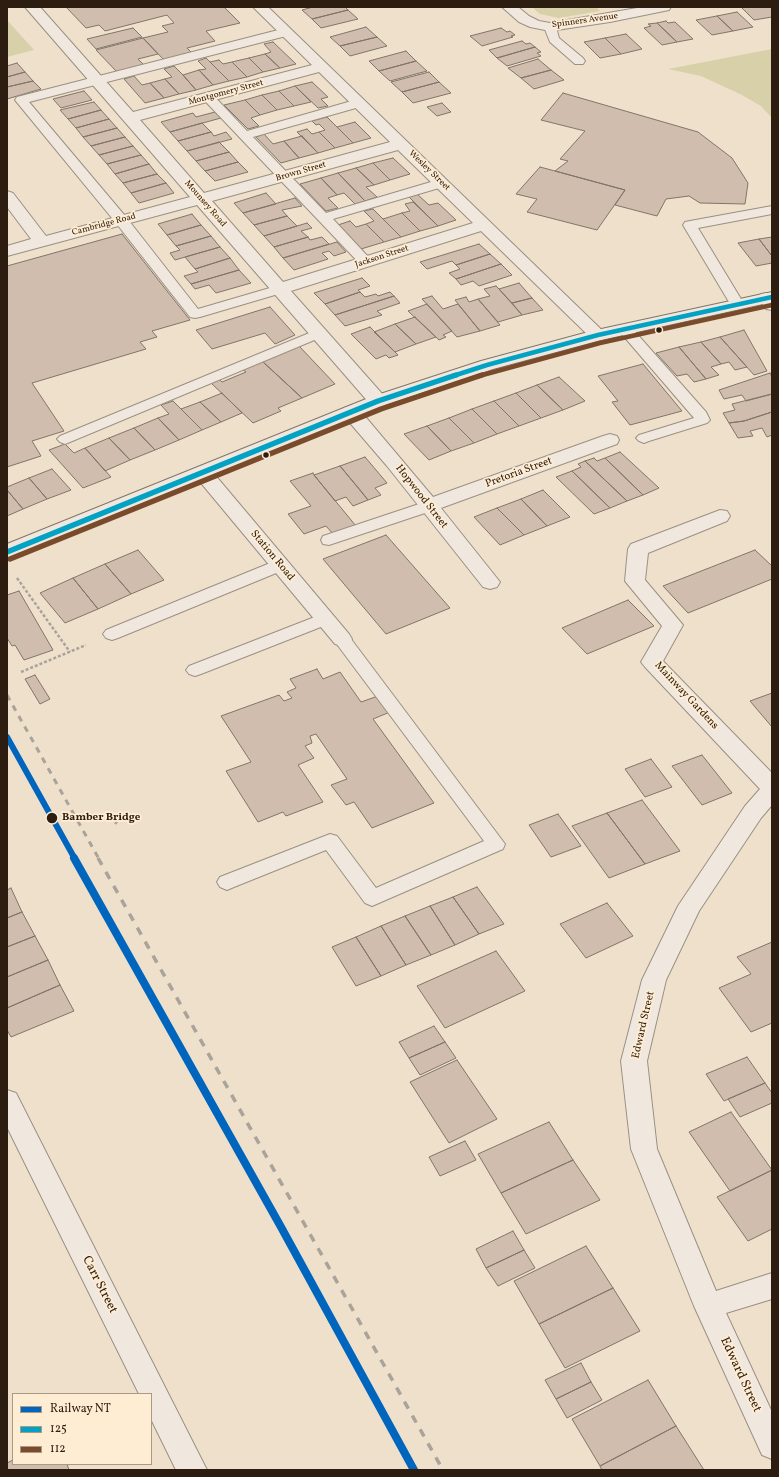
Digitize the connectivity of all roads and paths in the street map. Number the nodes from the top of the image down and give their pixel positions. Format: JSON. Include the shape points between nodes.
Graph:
{"nodes":[{"id":1,"x":32,"y":7,"type":"edge"},
{"id":2,"x":260,"y":7,"type":"edge"},
{"id":3,"x":509,"y":7,"type":"edge"},
{"id":4,"x":664,"y":7,"type":"edge"},
{"id":5,"x":550,"y":27,"type":"junction"},
{"id":6,"x":286,"y":32,"type":"junction"},
{"id":7,"x":579,"y":61,"type":"dead end"},
{"id":8,"x":322,"y":67,"type":"junction"},
{"id":9,"x":97,"y":82,"type":"junction"},
{"id":10,"x":209,"y":98,"type":"junction"},
{"id":11,"x":359,"y":103,"type":"junction"},
{"id":12,"x":129,"y":118,"type":"junction"},
{"id":13,"x":246,"y":135,"type":"junction"},
{"id":14,"x":401,"y":144,"type":"junction"},
{"id":15,"x":284,"y":177,"type":"junction"},
{"id":16,"x":441,"y":183,"type":"junction"},
{"id":17,"x":7,"y":196,"type":"edge"},
{"id":18,"x":201,"y":199,"type":"junction"},
{"id":19,"x":772,"y":210,"type":"edge"},
{"id":20,"x":323,"y":218,"type":"junction"},
{"id":21,"x":121,"y":220,"type":"junction"},
{"id":22,"x":484,"y":225,"type":"junction"},
{"id":23,"x":42,"y":242,"type":"junction"},
{"id":24,"x":7,"y":251,"type":"edge"},
{"id":25,"x":366,"y":262,"type":"junction"},
{"id":26,"x":280,"y":289,"type":"junction"},
{"id":27,"x":770,"y":300,"type":"edge"},
{"id":28,"x":737,"y":304,"type":"junction"},
{"id":29,"x":625,"y":328,"type":"junction"},
{"id":30,"x":320,"y":333,"type":"junction"},
{"id":31,"x":598,"y":335,"type":"junction"},
{"id":32,"x":378,"y":401,"type":"junction"},
{"id":33,"x":351,"y":412,"type":"junction"},
{"id":34,"x":644,"y":438,"type":"dead end"},
{"id":35,"x":65,"y":439,"type":"dead end"},
{"id":36,"x":610,"y":440,"type":"dead end"},
{"id":37,"x":203,"y":473,"type":"junction"},
{"id":38,"x":428,"y":506,"type":"junction"},
{"id":39,"x":720,"y":516,"type":"dead end"},
{"id":40,"x":329,"y":540,"type":"dead end"},
{"id":41,"x":7,"y":552,"type":"edge"},
{"id":42,"x":280,"y":565,"type":"junction"},
{"id":43,"x":16,"y":577,"type":"dead end"},
{"id":44,"x":490,"y":582,"type":"dead end"},
{"id":45,"x":325,"y":619,"type":"junction"},
{"id":46,"x":112,"y":634,"type":"dead end"},
{"id":47,"x":342,"y":639,"type":"joint"},
{"id":48,"x":195,"y":670,"type":"dead end"},
{"id":49,"x":21,"y":672,"type":"dead end"},
{"id":50,"x":772,"y":788,"type":"edge"},
{"id":51,"x":125,"y":813,"type":"dead end"},
{"id":52,"x":115,"y":824,"type":"dead end"},
{"id":53,"x":227,"y":882,"type":"dead end"},
{"id":54,"x":7,"y":1101,"type":"edge"},
{"id":55,"x":772,"y":1286,"type":"edge"},
{"id":56,"x":708,"y":1306,"type":"junction"},
{"id":57,"x":772,"y":1445,"type":"edge"},
{"id":58,"x":192,"y":1470,"type":"edge"}],
"edges":[{"from":1,"to":9,"type":"street","name":"Mounsey Road"},
{"from":2,"to":6,"type":"street","name":"Wesley Street"},
{"from":3,"to":5,"type":"street","name":"Spinners Avenue","via":[[524,19]]},
{"from":4,"to":5,"type":"street","name":"Spinners Avenue"},
{"from":5,"to":7,"type":"lane","via":[[554,39]]},
{"from":6,"to":8,"type":"street","name":"Wesley Street"},
{"from":6,"to":9,"type":"lane"},
{"from":8,"to":10,"type":"street","name":"Montgomery Street"},
{"from":8,"to":11,"type":"street","name":"Wesley Street"},
{"from":9,"to":12,"type":"street","name":"Mounsey Road"},
{"from":9,"to":21,"type":"lane","via":[[21,100]]},
{"from":10,"to":12,"type":"street","name":"Montgomery Street"},
{"from":10,"to":13,"type":"lane"},
{"from":11,"to":13,"type":"lane"},
{"from":11,"to":14,"type":"street","name":"Wesley Street"},
{"from":12,"to":18,"type":"street","name":"Mounsey Road"},
{"from":13,"to":15,"type":"lane"},
{"from":14,"to":15,"type":"street","name":"Brown Street"},
{"from":14,"to":16,"type":"street","name":"Wesley Street"},
{"from":15,"to":18,"type":"street","name":"Brown Street"},
{"from":15,"to":20,"type":"lane"},
{"from":16,"to":20,"type":"lane"},
{"from":16,"to":22,"type":"street","name":"Wesley Street"},
{"from":17,"to":23,"type":"street"},
{"from":18,"to":21,"type":"street","name":"Cambridge Road"},
{"from":18,"to":26,"type":"street","name":"Mounsey Road"},
{"from":19,"to":28,"type":"lane","via":[[690,225]]},
{"from":20,"to":25,"type":"lane"},
{"from":21,"to":23,"type":"street","name":"Cambridge Road"},
{"from":21,"to":26,"type":"lane","via":[[195,314]]},
{"from":22,"to":25,"type":"street","name":"Jackson Street"},
{"from":22,"to":31,"type":"street","name":"Wesley Street"},
{"from":23,"to":24,"type":"street","name":"Cambridge Road"},
{"from":25,"to":26,"type":"street","name":"Jackson Street"},
{"from":26,"to":30,"type":"street","name":"Mounsey Road"},
{"from":27,"to":28,"type":"street"},
{"from":28,"to":29,"type":"street"},
{"from":29,"to":31,"type":"street"},
{"from":29,"to":34,"type":"lane","via":[[701,415],[702,420]]},
{"from":30,"to":32,"type":"street","name":"Mounsey Road"},
{"from":30,"to":35,"type":"lane"},
{"from":31,"to":32,"type":"street","via":[[487,365]]},
{"from":32,"to":33,"type":"street"},
{"from":33,"to":37,"type":"street"},
{"from":33,"to":38,"type":"street","name":"Hopwood Street"},
{"from":36,"to":38,"type":"street","name":"Pretoria Street"},
{"from":37,"to":41,"type":"street"},
{"from":37,"to":42,"type":"street","name":"Station Road"},
{"from":38,"to":40,"type":"lane"},
{"from":38,"to":44,"type":"street","name":"Hopwood Street"},
{"from":39,"to":50,"type":"street","name":"Mainway Gardens","via":[[638,549],[634,581],[674,625],[652,662]]},
{"from":42,"to":45,"type":"street","name":"Station Road"},
{"from":42,"to":46,"type":"lane"},
{"from":43,"to":49,"type":"path","via":[[70,652]]},
{"from":45,"to":47,"type":"street","name":"Station Road"},
{"from":45,"to":48,"type":"lane"},
{"from":47,"to":53,"type":"lane","via":[[496,844],[372,898],[330,841]]},
{"from":50,"to":56,"type":"street","name":"Edward Street","via":[[690,906],[654,980],[634,1061],[644,1149]]},
{"from":51,"to":52,"type":"path"},
{"from":54,"to":58,"type":"street","name":"Carr Street"},
{"from":55,"to":56,"type":"street"},
{"from":56,"to":57,"type":"street","name":"Edward Street"}]}
